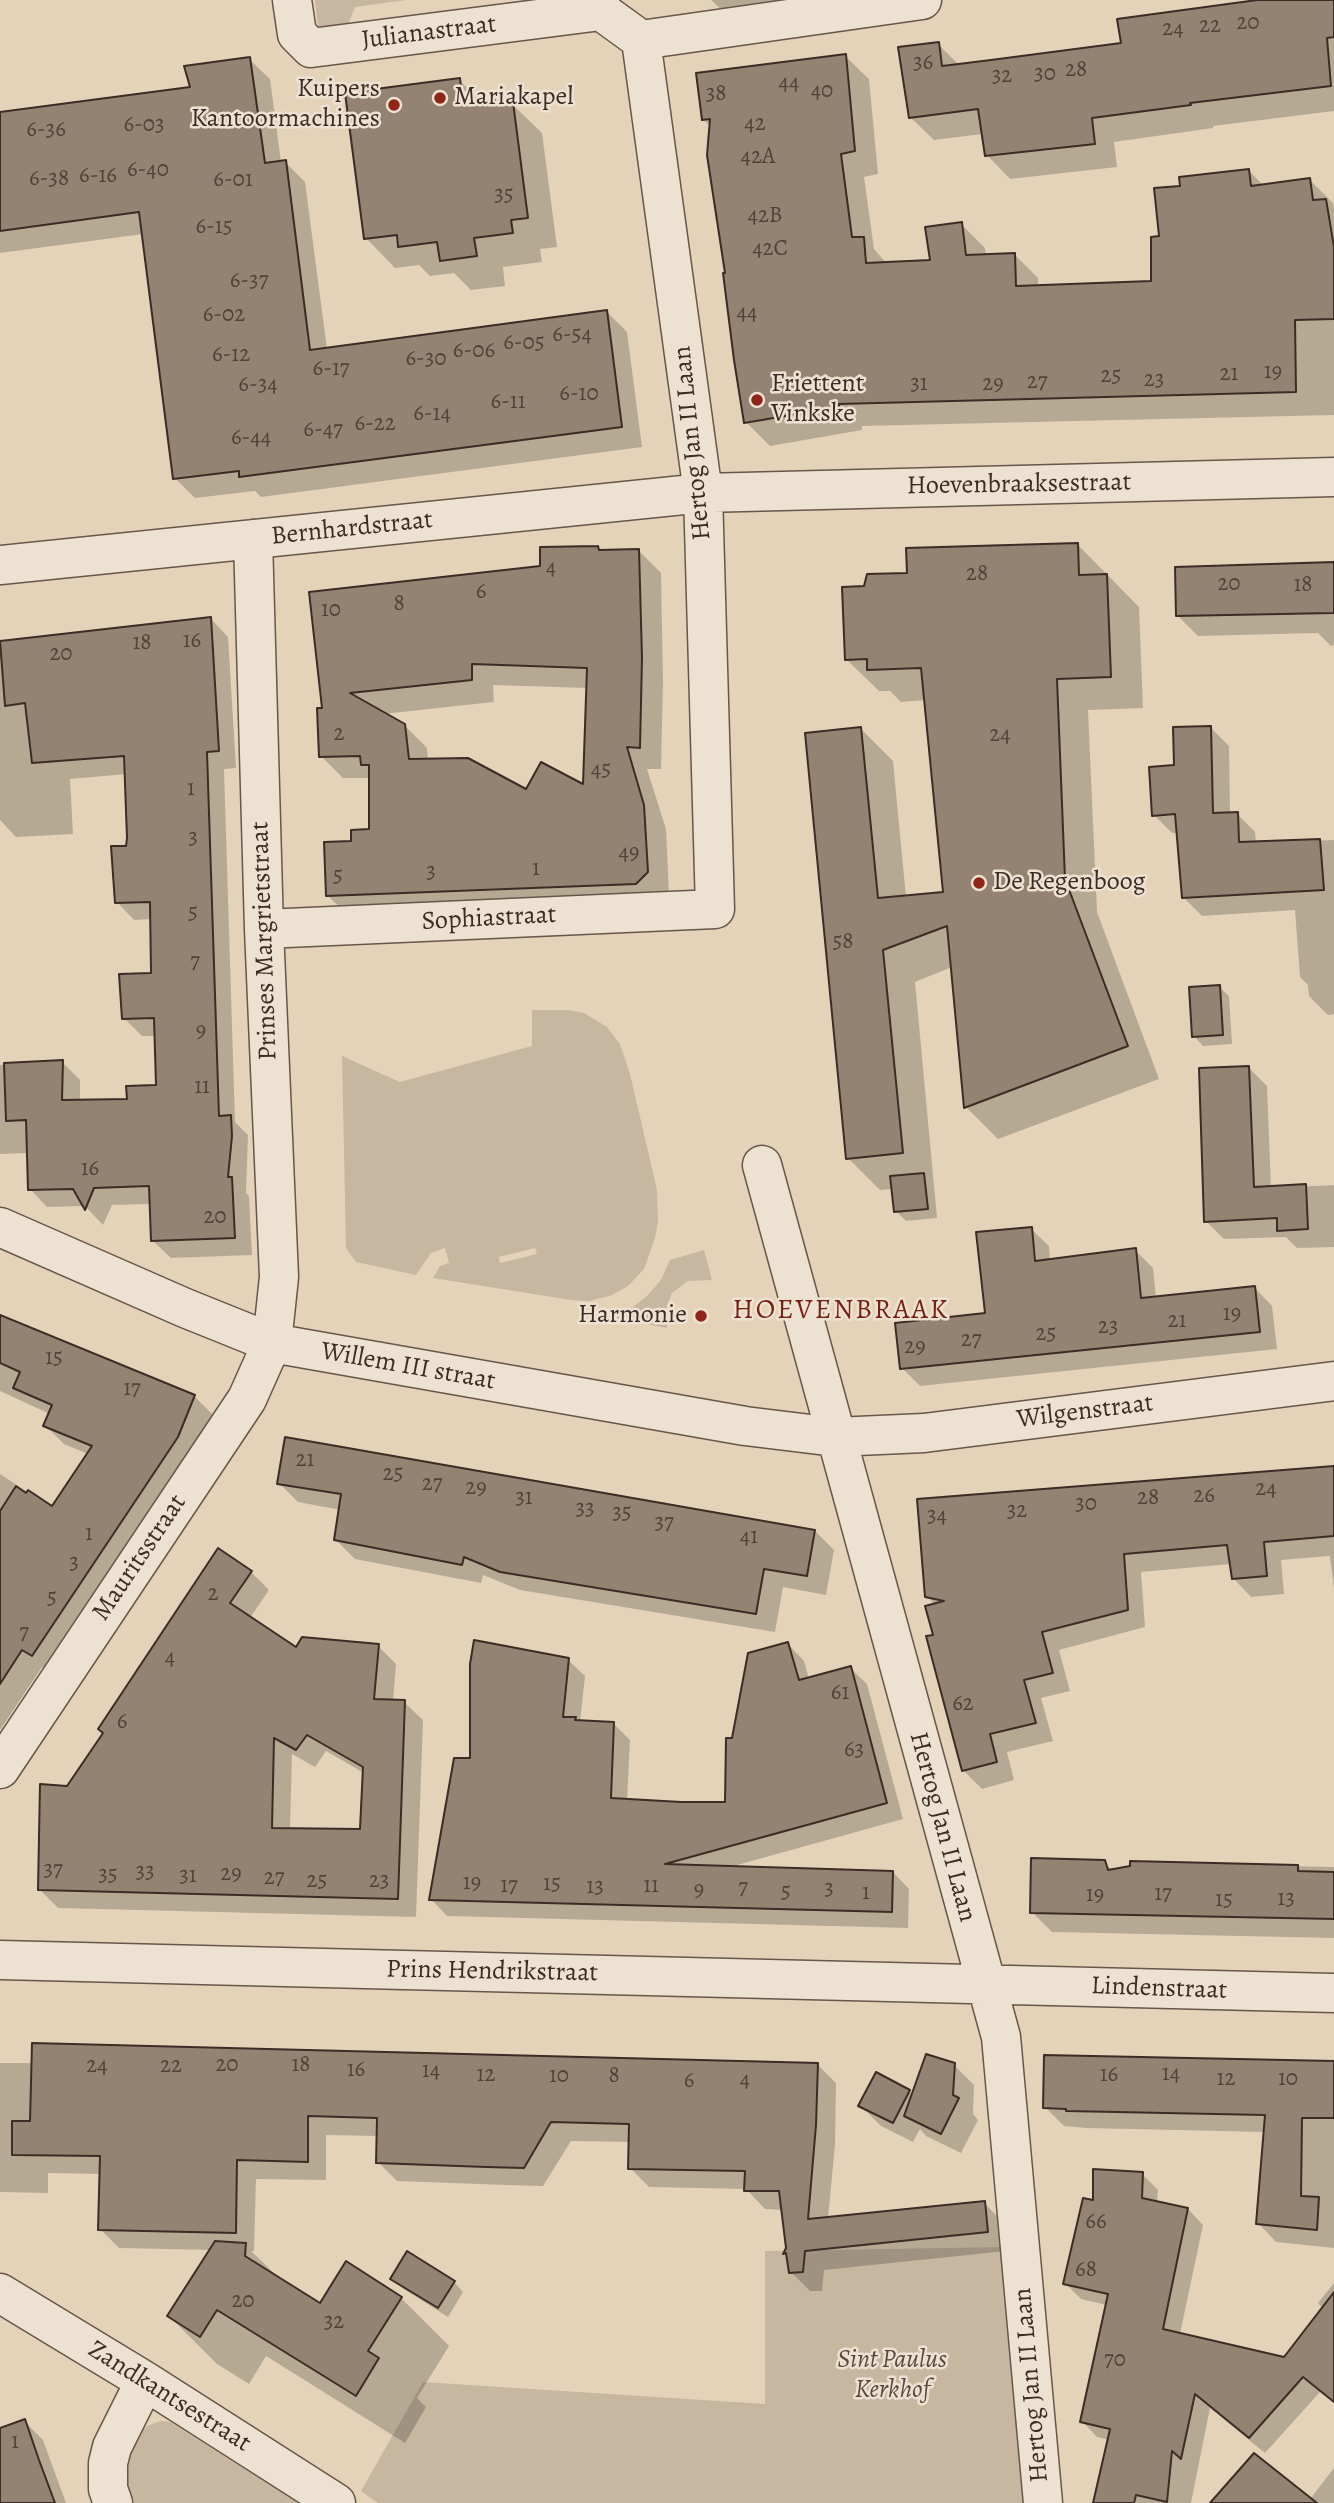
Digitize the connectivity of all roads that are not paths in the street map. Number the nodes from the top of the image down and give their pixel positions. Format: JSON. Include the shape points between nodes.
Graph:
{"nodes":[{"id":1,"x":292,"y":0,"type":"edge"},
{"id":2,"x":922,"y":0,"type":"edge"},
{"id":3,"x":600,"y":5,"type":"edge"},
{"id":4,"x":640,"y":40,"type":"junction"},
{"id":5,"x":1334,"y":477,"type":"edge"},
{"id":6,"x":703,"y":493,"type":"junction"},
{"id":7,"x":253,"y":539,"type":"junction"},
{"id":8,"x":0,"y":565,"type":"edge"},
{"id":9,"x":715,"y":909,"type":"joint"},
{"id":10,"x":264,"y":929,"type":"junction"},
{"id":11,"x":762,"y":1166,"type":"dead end"},
{"id":12,"x":0,"y":1227,"type":"edge"},
{"id":13,"x":272,"y":1343,"type":"junction"},
{"id":14,"x":1334,"y":1381,"type":"edge"},
{"id":15,"x":835,"y":1437,"type":"junction"},
{"id":16,"x":0,"y":1769,"type":"edge"},
{"id":17,"x":0,"y":1960,"type":"edge"},
{"id":18,"x":985,"y":1984,"type":"junction"},
{"id":19,"x":1334,"y":1993,"type":"edge"},
{"id":20,"x":0,"y":2293,"type":"edge"},
{"id":21,"x":145,"y":2381,"type":"junction"},
{"id":22,"x":113,"y":2503,"type":"edge"},
{"id":23,"x":336,"y":2503,"type":"edge"},
{"id":24,"x":1043,"y":2503,"type":"edge"}],
"edges":[{"from":1,"to":3,"type":"street","name":"Julianastraat","via":[[297,34],[311,48]]},
{"from":2,"to":4,"type":"street"},
{"from":3,"to":4,"type":"street"},
{"from":4,"to":6,"type":"street","name":"Hertog Jan II Laan"},
{"from":5,"to":6,"type":"street","name":"Hoevenbraaksestraat"},
{"from":6,"to":7,"type":"street","name":"Bernhardstraat"},
{"from":6,"to":9,"type":"street","name":"Hertog Jan II Laan"},
{"from":7,"to":8,"type":"street","name":"Bernhardstraat"},
{"from":7,"to":10,"type":"street","name":"Prinses Margrietstraat"},
{"from":9,"to":10,"type":"street","name":"Sophiastraat"},
{"from":10,"to":13,"type":"street","name":"Prinses Margrietstraat","via":[[279,1277]]},
{"from":11,"to":15,"type":"street","name":"Hertog Jan II Laan"},
{"from":12,"to":13,"type":"street","name":"Willem III straat"},
{"from":13,"to":15,"type":"street","name":"Willem III straat","via":[[746,1426]]},
{"from":13,"to":16,"type":"street","name":"Mauritsstraat","via":[[247,1399]]},
{"from":14,"to":15,"type":"street","name":"Wilgenstraat","via":[[923,1433]]},
{"from":15,"to":18,"type":"street","name":"Hertog Jan II Laan"},
{"from":17,"to":18,"type":"street","name":"Prins Hendrikstraat"},
{"from":18,"to":19,"type":"street","name":"Lindenstraat"},
{"from":18,"to":24,"type":"street","name":"Hertog Jan II Laan","via":[[1000,2037]]},
{"from":20,"to":21,"type":"street","name":"Zandkantsestraat"},
{"from":21,"to":22,"type":"street","via":[[112,2447],[108,2489]]},
{"from":21,"to":23,"type":"street","name":"Zandkantsestraat"}]}
